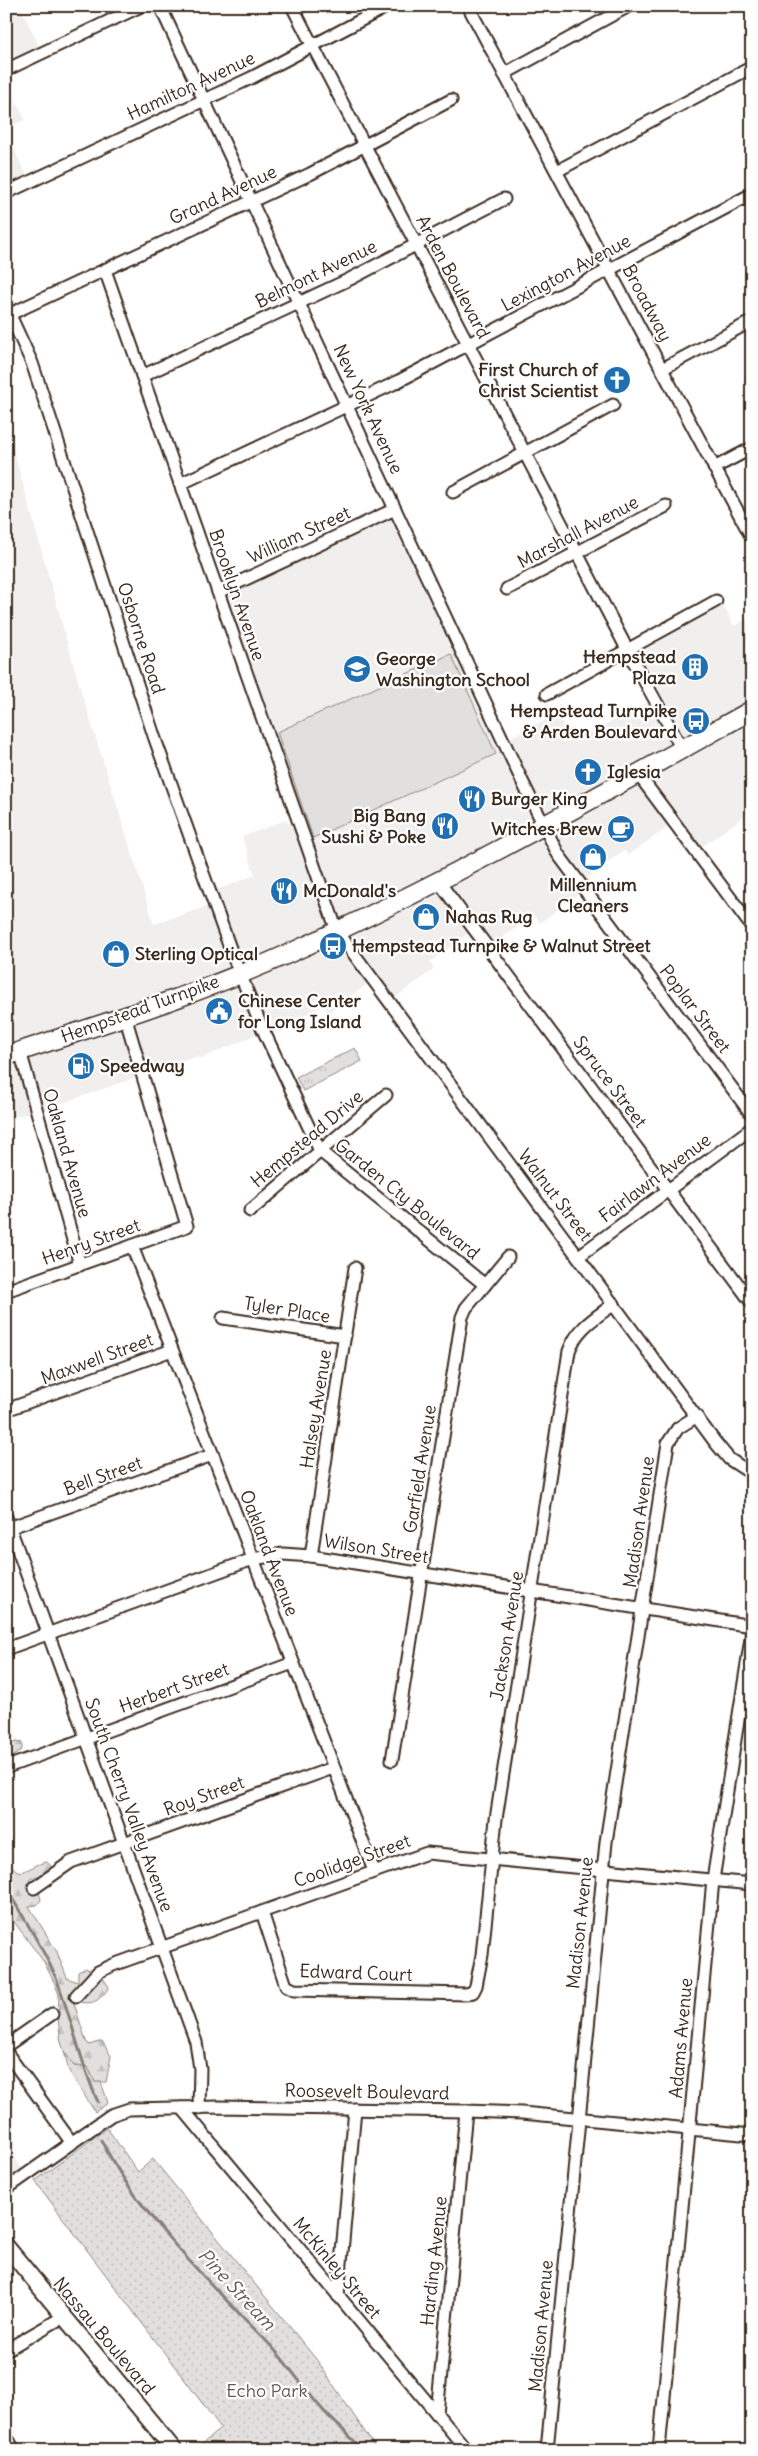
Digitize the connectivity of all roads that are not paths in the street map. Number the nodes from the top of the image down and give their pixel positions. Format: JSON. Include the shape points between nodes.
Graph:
{"nodes":[{"id":1,"x":141,"y":6,"type":"edge"},
{"id":2,"x":160,"y":6,"type":"edge"},
{"id":3,"x":292,"y":6,"type":"edge"},
{"id":4,"x":388,"y":6,"type":"edge"},
{"id":5,"x":468,"y":6,"type":"edge"},
{"id":6,"x":629,"y":6,"type":"edge"},
{"id":7,"x":312,"y":46,"type":"junction"},
{"id":8,"x":752,"y":68,"type":"edge"},
{"id":9,"x":6,"y":70,"type":"edge"},
{"id":10,"x":504,"y":74,"type":"junction"},
{"id":11,"x":204,"y":100,"type":"junction"},
{"id":12,"x":451,"y":100,"type":"dead end"},
{"id":13,"x":364,"y":145,"type":"junction"},
{"id":14,"x":557,"y":171,"type":"junction"},
{"id":15,"x":6,"y":193,"type":"edge"},
{"id":16,"x":752,"y":194,"type":"edge"},
{"id":17,"x":504,"y":199,"type":"dead end"},
{"id":18,"x":251,"y":201,"type":"junction"},
{"id":19,"x":416,"y":244,"type":"junction"},
{"id":20,"x":105,"y":270,"type":"junction"},
{"id":21,"x":609,"y":270,"type":"junction"},
{"id":22,"x":299,"y":302,"type":"junction"},
{"id":23,"x":8,"y":316,"type":"edge"},
{"id":24,"x":752,"y":321,"type":"edge"},
{"id":25,"x":468,"y":345,"type":"junction"},
{"id":26,"x":662,"y":369,"type":"junction"},
{"id":27,"x":142,"y":376,"type":"junction"},
{"id":28,"x":613,"y":405,"type":"dead end"},
{"id":29,"x":347,"y":406,"type":"junction"},
{"id":30,"x":752,"y":448,"type":"edge"},
{"id":31,"x":524,"y":453,"type":"junction"},
{"id":32,"x":714,"y":468,"type":"junction"},
{"id":33,"x":180,"y":484,"type":"junction"},
{"id":34,"x":453,"y":492,"type":"dead end"},
{"id":35,"x":666,"y":506,"type":"dead end"},
{"id":36,"x":395,"y":509,"type":"junction"},
{"id":37,"x":752,"y":538,"type":"edge"},
{"id":38,"x":576,"y":552,"type":"junction"},
{"id":39,"x":507,"y":589,"type":"dead end"},
{"id":40,"x":218,"y":592,"type":"junction"},
{"id":41,"x":716,"y":601,"type":"dead end"},
{"id":42,"x":628,"y":651,"type":"junction"},
{"id":43,"x":547,"y":694,"type":"dead end"},
{"id":44,"x":752,"y":710,"type":"edge"},
{"id":45,"x":682,"y":749,"type":"junction"},
{"id":46,"x":638,"y":774,"type":"junction"},
{"id":47,"x":545,"y":825,"type":"junction"},
{"id":48,"x":439,"y":882,"type":"junction"},
{"id":49,"x":752,"y":927,"type":"edge"},
{"id":50,"x":337,"y":931,"type":"junction"},
{"id":51,"x":239,"y":973,"type":"junction"},
{"id":52,"x":125,"y":1016,"type":"junction"},
{"id":53,"x":13,"y":1053,"type":"edge"},
{"id":54,"x":386,"y":1095,"type":"dead end"},
{"id":55,"x":752,"y":1115,"type":"edge"},
{"id":56,"x":752,"y":1128,"type":"edge"},
{"id":57,"x":320,"y":1151,"type":"junction"},
{"id":58,"x":668,"y":1190,"type":"junction"},
{"id":59,"x":250,"y":1211,"type":"dead end"},
{"id":60,"x":132,"y":1246,"type":"junction"},
{"id":61,"x":579,"y":1256,"type":"junction"},
{"id":62,"x":508,"y":1257,"type":"dead end"},
{"id":63,"x":80,"y":1265,"type":"junction"},
{"id":64,"x":355,"y":1268,"type":"dead end"},
{"id":65,"x":484,"y":1285,"type":"junction"},
{"id":66,"x":6,"y":1292,"type":"edge"},
{"id":67,"x":752,"y":1303,"type":"edge"},
{"id":68,"x":614,"y":1304,"type":"junction"},
{"id":69,"x":223,"y":1318,"type":"dead end"},
{"id":70,"x":345,"y":1336,"type":"junction"},
{"id":71,"x":172,"y":1350,"type":"junction"},
{"id":72,"x":6,"y":1410,"type":"edge"},
{"id":73,"x":697,"y":1416,"type":"junction"},
{"id":74,"x":212,"y":1455,"type":"junction"},
{"id":75,"x":752,"y":1474,"type":"edge"},
{"id":76,"x":8,"y":1525,"type":"edge"},
{"id":77,"x":312,"y":1556,"type":"junction"},
{"id":78,"x":253,"y":1559,"type":"junction"},
{"id":79,"x":421,"y":1574,"type":"junction"},
{"id":80,"x":532,"y":1591,"type":"junction"},
{"id":81,"x":642,"y":1608,"type":"junction"},
{"id":82,"x":752,"y":1626,"type":"edge"},
{"id":83,"x":752,"y":1632,"type":"edge"},
{"id":84,"x":48,"y":1633,"type":"junction"},
{"id":85,"x":6,"y":1649,"type":"edge"},
{"id":86,"x":293,"y":1663,"type":"junction"},
{"id":87,"x":86,"y":1738,"type":"junction"},
{"id":88,"x":392,"y":1760,"type":"dead end"},
{"id":89,"x":10,"y":1766,"type":"dead end"},
{"id":90,"x":333,"y":1768,"type":"junction"},
{"id":91,"x":124,"y":1843,"type":"junction"},
{"id":92,"x":491,"y":1859,"type":"junction"},
{"id":93,"x":603,"y":1870,"type":"junction"},
{"id":94,"x":374,"y":1871,"type":"junction"},
{"id":95,"x":714,"y":1880,"type":"junction"},
{"id":96,"x":752,"y":1884,"type":"edge"},
{"id":97,"x":34,"y":1888,"type":"dead end"},
{"id":98,"x":262,"y":1912,"type":"junction"},
{"id":99,"x":162,"y":1948,"type":"junction"},
{"id":100,"x":472,"y":1992,"type":"joint"},
{"id":101,"x":76,"y":1996,"type":"dead end"},
{"id":102,"x":52,"y":2014,"type":"dead end"},
{"id":103,"x":6,"y":2046,"type":"edge"},
{"id":104,"x":6,"y":2052,"type":"edge"},
{"id":105,"x":182,"y":2108,"type":"junction"},
{"id":106,"x":199,"y":2108,"type":"junction"},
{"id":107,"x":354,"y":2109,"type":"junction"},
{"id":108,"x":466,"y":2111,"type":"junction"},
{"id":109,"x":579,"y":2119,"type":"junction"},
{"id":110,"x":690,"y":2129,"type":"junction"},
{"id":111,"x":752,"y":2135,"type":"edge"},
{"id":112,"x":72,"y":2143,"type":"junction"},
{"id":113,"x":6,"y":2189,"type":"edge"},
{"id":114,"x":6,"y":2246,"type":"edge"},
{"id":115,"x":338,"y":2296,"type":"junction"},
{"id":116,"x":63,"y":2317,"type":"junction"},
{"id":117,"x":6,"y":2350,"type":"edge"},
{"id":118,"x":437,"y":2414,"type":"junction"},
{"id":119,"x":6,"y":2436,"type":"edge"},
{"id":120,"x":14,"y":2450,"type":"edge"},
{"id":121,"x":174,"y":2450,"type":"edge"},
{"id":122,"x":467,"y":2450,"type":"edge"},
{"id":123,"x":547,"y":2450,"type":"edge"},
{"id":124,"x":659,"y":2450,"type":"edge"}],
"edges":[{"from":1,"to":9,"type":"street"},
{"from":2,"to":11,"type":"street","name":"New York Avenue"},
{"from":3,"to":7,"type":"street","name":"Arden Boulevard"},
{"from":4,"to":7,"type":"street","name":"Hamilton Avenue"},
{"from":5,"to":10,"type":"street","name":"Broadway"},
{"from":6,"to":10,"type":"street"},
{"from":7,"to":11,"type":"street","name":"Hamilton Avenue"},
{"from":7,"to":13,"type":"street","name":"Arden Boulevard"},
{"from":8,"to":14,"type":"street"},
{"from":10,"to":14,"type":"street","name":"Broadway"},
{"from":11,"to":15,"type":"street","name":"Hamilton Avenue"},
{"from":11,"to":18,"type":"street","name":"New York Avenue"},
{"from":12,"to":13,"type":"street","name":"Grand Avenue"},
{"from":13,"to":18,"type":"street","name":"Grand Avenue"},
{"from":13,"to":19,"type":"street","name":"Arden Boulevard"},
{"from":14,"to":21,"type":"street","name":"Broadway"},
{"from":16,"to":21,"type":"street","name":"Lexington Avenue"},
{"from":17,"to":19,"type":"street","name":"Belmont Avenue"},
{"from":18,"to":20,"type":"street","name":"Grand Avenue"},
{"from":18,"to":22,"type":"street","name":"New York Avenue"},
{"from":19,"to":22,"type":"street","name":"Belmont Avenue"},
{"from":19,"to":25,"type":"street","name":"Arden Boulevard"},
{"from":20,"to":23,"type":"street","name":"Grand Avenue"},
{"from":20,"to":27,"type":"street","name":"Brooklyn Avenue"},
{"from":21,"to":25,"type":"street","name":"Lexington Avenue"},
{"from":21,"to":26,"type":"street","name":"Broadway"},
{"from":22,"to":27,"type":"street","name":"Belmont Avenue"},
{"from":22,"to":29,"type":"street","name":"New York Avenue"},
{"from":23,"to":51,"type":"street","name":"Osborne Road","via":[[40,386],[155,739]]},
{"from":24,"to":26,"type":"street"},
{"from":25,"to":29,"type":"street","name":"Lexington Avenue"},
{"from":25,"to":31,"type":"street","name":"Arden Boulevard"},
{"from":26,"to":32,"type":"street","name":"Broadway"},
{"from":27,"to":33,"type":"street","name":"Brooklyn Avenue"},
{"from":28,"to":31,"type":"street"},
{"from":29,"to":33,"type":"street","name":"Lexington Avenue"},
{"from":29,"to":36,"type":"street","name":"New York Avenue"},
{"from":30,"to":32,"type":"street"},
{"from":31,"to":34,"type":"street"},
{"from":31,"to":38,"type":"street","name":"Arden Boulevard"},
{"from":32,"to":37,"type":"street","name":"Broadway"},
{"from":33,"to":40,"type":"street","name":"Brooklyn Avenue"},
{"from":35,"to":38,"type":"street","name":"Marshall Avenue"},
{"from":36,"to":40,"type":"street","name":"William Street"},
{"from":36,"to":47,"type":"street","name":"New York Avenue"},
{"from":38,"to":39,"type":"street","name":"Marshall Avenue"},
{"from":38,"to":42,"type":"street","name":"Arden Boulevard"},
{"from":40,"to":50,"type":"street","name":"Brooklyn Avenue"},
{"from":41,"to":42,"type":"street"},
{"from":42,"to":43,"type":"street"},
{"from":42,"to":45,"type":"street","name":"Arden Boulevard"},
{"from":44,"to":45,"type":"main road","name":"Hempstead Turnpike"},
{"from":45,"to":46,"type":"main road","name":"Hempstead Turnpike"},
{"from":46,"to":47,"type":"main road","name":"Hempstead Turnpike"},
{"from":46,"to":49,"type":"street"},
{"from":47,"to":48,"type":"main road","name":"Hempstead Turnpike"},
{"from":47,"to":55,"type":"street","name":"Poplar Street","via":[[558,854]]},
{"from":48,"to":50,"type":"main road","name":"Hempstead Turnpike"},
{"from":48,"to":58,"type":"street","name":"Spruce Street"},
{"from":50,"to":51,"type":"main road","name":"Hempstead Turnpike"},
{"from":50,"to":61,"type":"street","name":"Walnut Street"},
{"from":51,"to":52,"type":"main road","name":"Hempstead Turnpike"},
{"from":51,"to":57,"type":"street","name":"Garden Cty Boulevard"},
{"from":52,"to":53,"type":"main road","name":"Hempstead Turnpike"},
{"from":52,"to":60,"type":"street","name":"Henry Street","via":[[187,1226]]},
{"from":53,"to":63,"type":"street","name":"Oakland Avenue"},
{"from":54,"to":57,"type":"street","name":"Hempstead Drive"},
{"from":56,"to":58,"type":"street","name":"Fairlawn Avenue"},
{"from":57,"to":59,"type":"street","name":"Hempstead Drive"},
{"from":57,"to":65,"type":"street","name":"Garden Cty Boulevard"},
{"from":58,"to":61,"type":"street","name":"Fairlawn Avenue"},
{"from":58,"to":67,"type":"street","name":"Spruce Street"},
{"from":60,"to":63,"type":"street","name":"Henry Street"},
{"from":60,"to":71,"type":"street","name":"Oakland Avenue"},
{"from":61,"to":68,"type":"street","name":"Walnut Street"},
{"from":62,"to":65,"type":"street","name":"Garfield Avenue"},
{"from":63,"to":66,"type":"street","name":"Henry Street"},
{"from":64,"to":70,"type":"street","name":"Halsey Avenue"},
{"from":65,"to":79,"type":"street","name":"Garfield Avenue","via":[[462,1317]]},
{"from":68,"to":73,"type":"street","name":"Walnut Street"},
{"from":68,"to":80,"type":"street","name":"Jackson Avenue","via":[[583,1326],[569,1351]]},
{"from":69,"to":70,"type":"street","name":"Tyler Place"},
{"from":70,"to":77,"type":"street","name":"Halsey Avenue"},
{"from":71,"to":72,"type":"street","name":"Maxwell Street"},
{"from":71,"to":74,"type":"street","name":"Oakland Avenue"},
{"from":73,"to":75,"type":"street","name":"Walnut Street","via":[[729,1459]]},
{"from":73,"to":81,"type":"street","name":"Madison Avenue","via":[[678,1428],[668,1442]]},
{"from":74,"to":76,"type":"street","name":"Bell Street"},
{"from":74,"to":78,"type":"street","name":"Oakland Avenue"},
{"from":76,"to":84,"type":"street","name":"South Cherry Valley Avenue"},
{"from":77,"to":78,"type":"street","name":"Wilson Street","via":[[283,1554]]},
{"from":77,"to":79,"type":"street","name":"Wilson Street"},
{"from":78,"to":84,"type":"street","name":"Wilson Street"},
{"from":78,"to":86,"type":"street","name":"Oakland Avenue"},
{"from":79,"to":80,"type":"street","name":"Wilson Street"},
{"from":79,"to":88,"type":"street","name":"Garfield Avenue"},
{"from":80,"to":81,"type":"street","name":"Wilson Street"},
{"from":80,"to":92,"type":"street","name":"Jackson Avenue"},
{"from":81,"to":82,"type":"street","name":"Wilson Street"},
{"from":81,"to":93,"type":"street","name":"Madison Avenue"},
{"from":83,"to":95,"type":"street","name":"Adams Avenue"},
{"from":84,"to":85,"type":"street","name":"Wilson Street"},
{"from":84,"to":87,"type":"street","name":"South Cherry Valley Avenue"},
{"from":86,"to":87,"type":"street","name":"Herbert Street"},
{"from":86,"to":90,"type":"street","name":"Oakland Avenue"},
{"from":87,"to":89,"type":"street","name":"Herbert Street"},
{"from":87,"to":91,"type":"street","name":"South Cherry Valley Avenue"},
{"from":90,"to":91,"type":"street","name":"Roy Street"},
{"from":90,"to":94,"type":"street","name":"Oakland Avenue"},
{"from":91,"to":97,"type":"street","name":"Roy Street","via":[[71,1862]]},
{"from":91,"to":99,"type":"street","name":"South Cherry Valley Avenue"},
{"from":92,"to":93,"type":"street","name":"Coolidge Street"},
{"from":92,"to":94,"type":"street","name":"Coolidge Street","via":[[427,1853]]},
{"from":92,"to":100,"type":"street","name":"Jackson Avenue","via":[[482,1955]]},
{"from":93,"to":95,"type":"street","name":"Coolidge Street"},
{"from":93,"to":109,"type":"street","name":"Madison Avenue"},
{"from":94,"to":98,"type":"street","name":"Coolidge Street"},
{"from":95,"to":96,"type":"street","name":"Coolidge Street"},
{"from":95,"to":110,"type":"street","name":"Adams Avenue"},
{"from":98,"to":99,"type":"street","name":"Coolidge Street"},
{"from":98,"to":100,"type":"street","name":"Edward Court","via":[[286,1986],[294,1990]]},
{"from":99,"to":101,"type":"street","name":"Coolidge Street","via":[[98,1972]]},
{"from":99,"to":106,"type":"street","name":"South Cherry Valley Avenue","via":[[196,2042],[200,2069]]},
{"from":102,"to":103,"type":"street"},
{"from":104,"to":112,"type":"street"},
{"from":105,"to":106,"type":"street","name":"Roosevelt Boulevard"},
{"from":105,"to":112,"type":"street","name":"Roosevelt Boulevard","via":[[117,2112]]},
{"from":105,"to":115,"type":"street","name":"McKinley Street"},
{"from":106,"to":107,"type":"street","name":"Roosevelt Boulevard"},
{"from":107,"to":108,"type":"street","name":"Roosevelt Boulevard"},
{"from":107,"to":115,"type":"street"},
{"from":108,"to":109,"type":"street","name":"Roosevelt Boulevard"},
{"from":108,"to":118,"type":"street","name":"Harding Avenue"},
{"from":109,"to":110,"type":"street","name":"Roosevelt Boulevard"},
{"from":109,"to":123,"type":"street","name":"Madison Avenue"},
{"from":110,"to":111,"type":"street","name":"Roosevelt Boulevard"},
{"from":110,"to":124,"type":"street","name":"Adams Avenue"},
{"from":112,"to":113,"type":"street","name":"Roosevelt Boulevard"},
{"from":114,"to":116,"type":"main road","name":"Nassau Boulevard"},
{"from":115,"to":118,"type":"street","name":"McKinley Street"},
{"from":116,"to":117,"type":"street"},
{"from":116,"to":121,"type":"main road","name":"Nassau Boulevard"},
{"from":118,"to":122,"type":"street","name":"McKinley Street"},
{"from":119,"to":120,"type":"street"}]}
